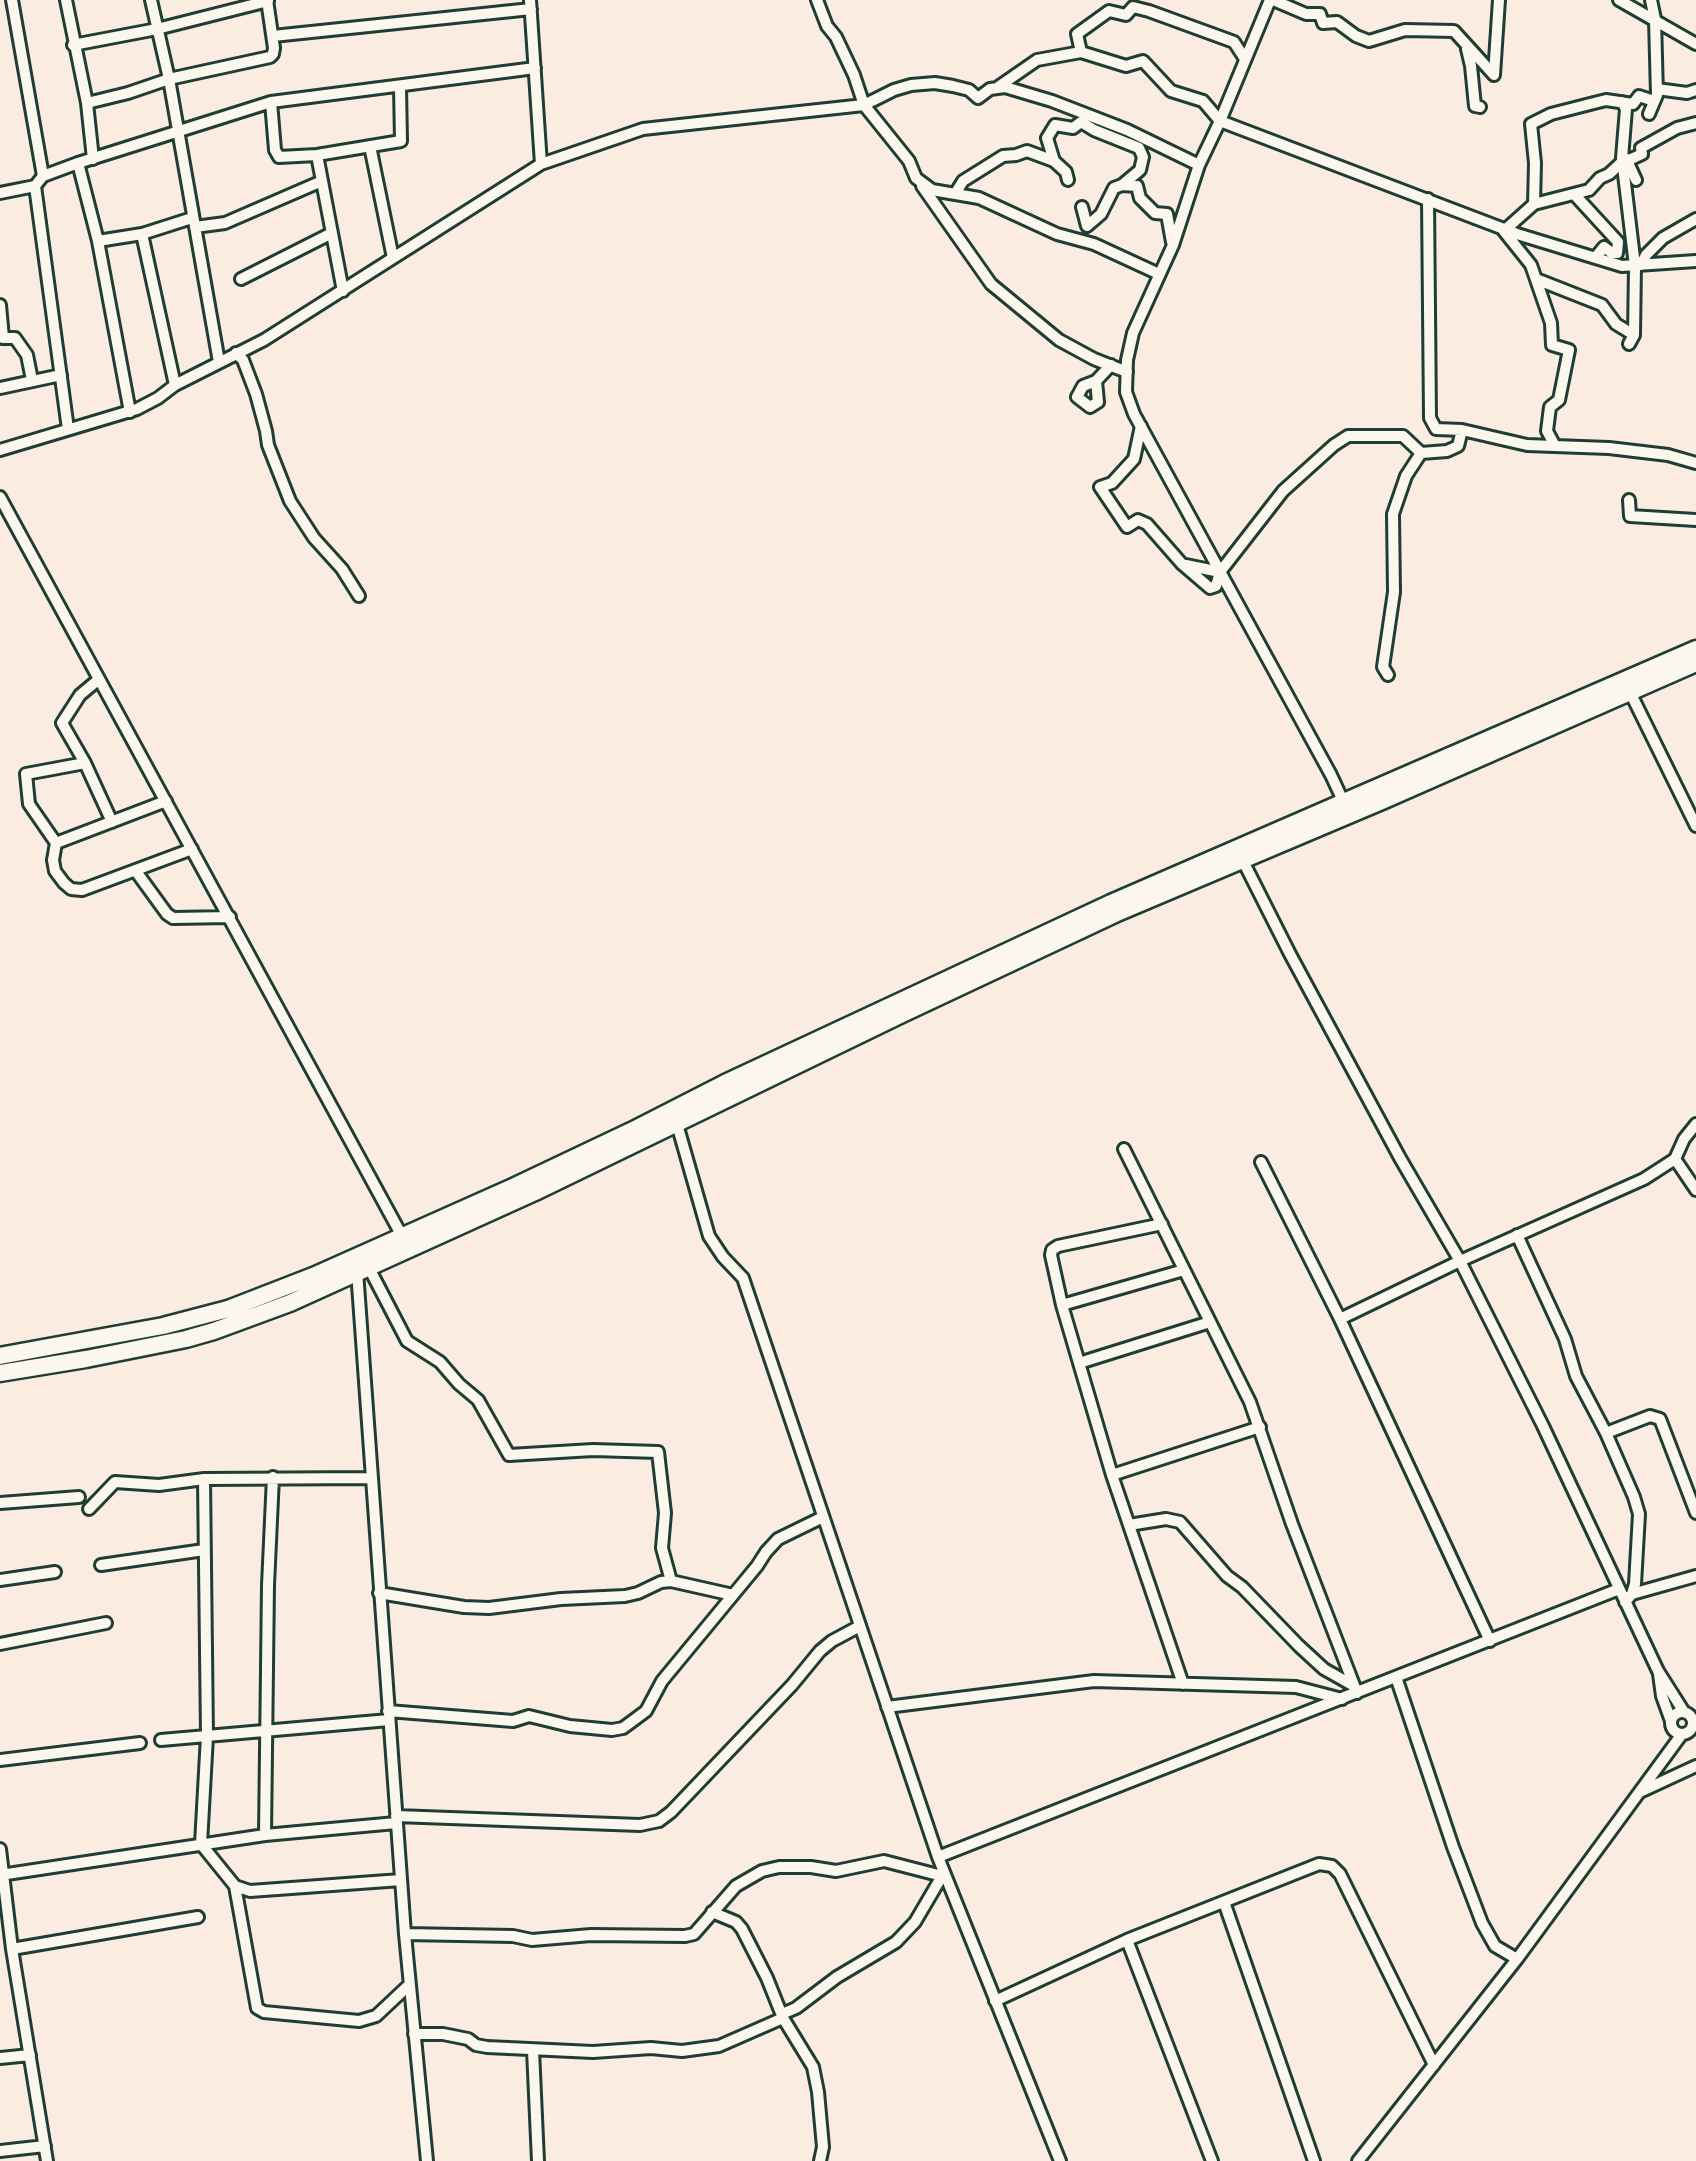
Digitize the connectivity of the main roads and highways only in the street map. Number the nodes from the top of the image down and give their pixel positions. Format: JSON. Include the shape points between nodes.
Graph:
{"nodes":[{"id":1,"x":1696,"y":649,"type":"edge"},
{"id":2,"x":1696,"y":663,"type":"edge"},
{"id":3,"x":1627,"y":686,"type":"junction"},
{"id":4,"x":1240,"y":854,"type":"junction"},
{"id":5,"x":0,"y":1356,"type":"edge"},
{"id":6,"x":0,"y":1373,"type":"edge"}],
"edges":[{"from":1,"to":3,"type":"main road"},
{"from":2,"to":3,"type":"main road"},
{"from":3,"to":4,"type":"main road"},
{"from":3,"to":4,"type":"main road","via":[[1344,803]]},
{"from":4,"to":5,"type":"main road","via":[[1035,938],[596,1148],[228,1310]]},
{"from":4,"to":6,"type":"main road","via":[[534,1192],[290,1303],[214,1331]]}]}
